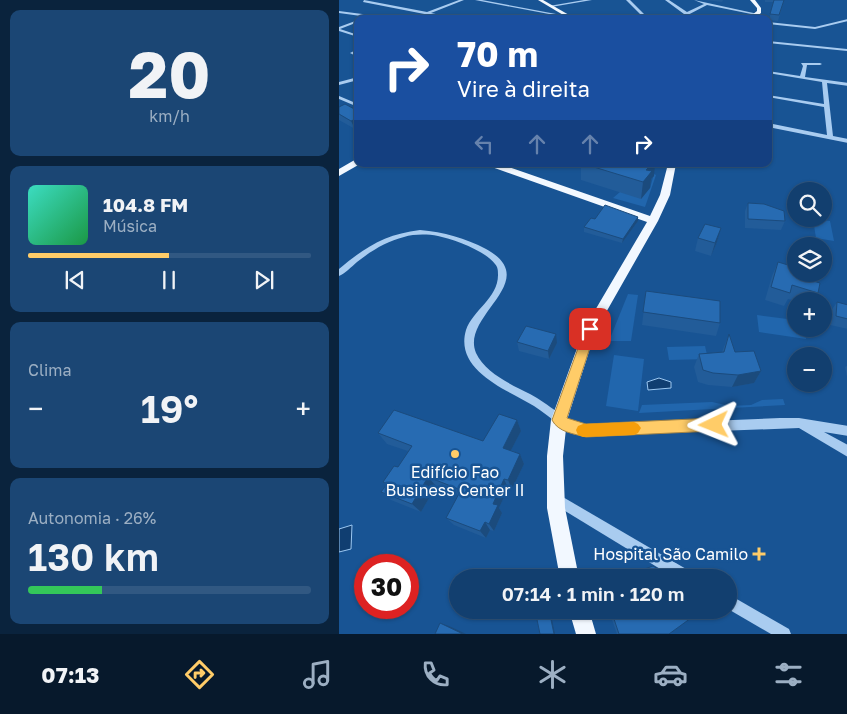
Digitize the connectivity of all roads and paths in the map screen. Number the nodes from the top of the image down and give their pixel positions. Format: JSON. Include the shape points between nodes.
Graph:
{"nodes":[{"id":1,"x":367,"y":0,"type":"edge"},
{"id":2,"x":462,"y":0,"type":"edge"},
{"id":3,"x":477,"y":0,"type":"edge"},
{"id":4,"x":540,"y":0,"type":"edge"},
{"id":5,"x":586,"y":0,"type":"edge"},
{"id":6,"x":628,"y":0,"type":"edge"},
{"id":7,"x":667,"y":0,"type":"edge"},
{"id":8,"x":696,"y":0,"type":"edge"},
{"id":9,"x":752,"y":0,"type":"edge"},
{"id":10,"x":707,"y":4,"type":"junction"},
{"id":11,"x":390,"y":6,"type":"junction"},
{"id":12,"x":551,"y":6,"type":"junction"},
{"id":13,"x":339,"y":7,"type":"edge"},
{"id":14,"x":348,"y":7,"type":"dead end"},
{"id":15,"x":367,"y":7,"type":"dead end"},
{"id":16,"x":339,"y":12,"type":"edge"},
{"id":17,"x":428,"y":13,"type":"junction"},
{"id":18,"x":687,"y":14,"type":"joint"},
{"id":19,"x":756,"y":14,"type":"joint"},
{"id":20,"x":373,"y":15,"type":"edge"},
{"id":21,"x":438,"y":15,"type":"edge"},
{"id":22,"x":556,"y":15,"type":"edge"},
{"id":23,"x":567,"y":15,"type":"edge"},
{"id":24,"x":643,"y":15,"type":"edge"},
{"id":25,"x":847,"y":20,"type":"edge"},
{"id":26,"x":354,"y":23,"type":"edge"},
{"id":27,"x":772,"y":23,"type":"edge"},
{"id":28,"x":339,"y":29,"type":"edge"},
{"id":29,"x":354,"y":35,"type":"edge"},
{"id":30,"x":772,"y":42,"type":"edge"},
{"id":31,"x":847,"y":50,"type":"edge"},
{"id":32,"x":821,"y":64,"type":"dead end"},
{"id":33,"x":772,"y":73,"type":"edge"},
{"id":34,"x":802,"y":78,"type":"junction"},
{"id":35,"x":354,"y":79,"type":"edge"},
{"id":36,"x":824,"y":81,"type":"junction"},
{"id":37,"x":339,"y":84,"type":"edge"},
{"id":38,"x":847,"y":85,"type":"edge"},
{"id":39,"x":339,"y":97,"type":"edge"},
{"id":40,"x":772,"y":97,"type":"edge"},
{"id":41,"x":351,"y":103,"type":"junction"},
{"id":42,"x":354,"y":104,"type":"edge"},
{"id":43,"x":345,"y":105,"type":"edge"},
{"id":44,"x":827,"y":106,"type":"junction"},
{"id":45,"x":772,"y":126,"type":"edge"},
{"id":46,"x":830,"y":138,"type":"junction"},
{"id":47,"x":847,"y":141,"type":"edge"},
{"id":48,"x":354,"y":161,"type":"edge"},
{"id":49,"x":354,"y":163,"type":"edge"},
{"id":50,"x":339,"y":166,"type":"edge"},
{"id":51,"x":500,"y":167,"type":"edge"},
{"id":52,"x":671,"y":167,"type":"edge"},
{"id":53,"x":339,"y":173,"type":"edge"},
{"id":54,"x":653,"y":221,"type":"junction"},
{"id":55,"x":339,"y":273,"type":"edge"},
{"id":56,"x":559,"y":420,"type":"junction"},
{"id":57,"x":799,"y":423,"type":"junction"},
{"id":58,"x":847,"y":431,"type":"edge"},
{"id":59,"x":847,"y":452,"type":"edge"},
{"id":60,"x":555,"y":499,"type":"junction"},
{"id":61,"x":568,"y":569,"type":"edge"},
{"id":62,"x":673,"y":569,"type":"edge"},
{"id":63,"x":737,"y":606,"type":"edge"},
{"id":64,"x":582,"y":619,"type":"edge"},
{"id":65,"x":586,"y":634,"type":"edge"},
{"id":66,"x":784,"y":634,"type":"edge"}],
"edges":[{"from":1,"to":11,"type":"street","via":[[364,1]]},
{"from":2,"to":17,"type":"street"},
{"from":3,"to":22,"type":"street"},
{"from":4,"to":12,"type":"main road"},
{"from":5,"to":12,"type":"street"},
{"from":6,"to":24,"type":"street"},
{"from":7,"to":18,"type":"street"},
{"from":8,"to":10,"type":"street"},
{"from":9,"to":19,"type":"main road","via":[[759,8]]},
{"from":10,"to":18,"type":"street"},
{"from":10,"to":19,"type":"street"},
{"from":11,"to":15,"type":"street"},
{"from":11,"to":17,"type":"street"},
{"from":12,"to":23,"type":"main road"},
{"from":13,"to":14,"type":"street"},
{"from":16,"to":20,"type":"street"},
{"from":17,"to":21,"type":"street"},
{"from":25,"to":27,"type":"street","via":[[815,28]]},
{"from":26,"to":28,"type":"street"},
{"from":28,"to":29,"type":"street"},
{"from":30,"to":31,"type":"street"},
{"from":32,"to":34,"type":"street","via":[[803,64]]},
{"from":33,"to":34,"type":"street"},
{"from":34,"to":36,"type":"street"},
{"from":35,"to":37,"type":"street"},
{"from":36,"to":38,"type":"street"},
{"from":36,"to":44,"type":"street"},
{"from":39,"to":41,"type":"street"},
{"from":40,"to":44,"type":"street"},
{"from":41,"to":42,"type":"street"},
{"from":41,"to":43,"type":"street"},
{"from":44,"to":46,"type":"street"},
{"from":45,"to":46,"type":"street"},
{"from":46,"to":47,"type":"street"},
{"from":48,"to":50,"type":"main road"},
{"from":49,"to":53,"type":"main road"},
{"from":51,"to":54,"type":"main road"},
{"from":52,"to":54,"type":"main road","via":[[665,195]]},
{"from":54,"to":56,"type":"main road","via":[[590,329]]},
{"from":55,"to":56,"type":"street","via":[[378,244],[414,233],[441,234],[487,253],[502,269],[502,279],[471,331],[471,353],[501,385]]},
{"from":56,"to":57,"type":"street","via":[[569,427],[586,430]]},
{"from":56,"to":60,"type":"main road"},
{"from":57,"to":58,"type":"street"},
{"from":57,"to":59,"type":"street"},
{"from":60,"to":61,"type":"main road"},
{"from":60,"to":62,"type":"street"},
{"from":63,"to":66,"type":"street"},
{"from":64,"to":65,"type":"main road"}]}
